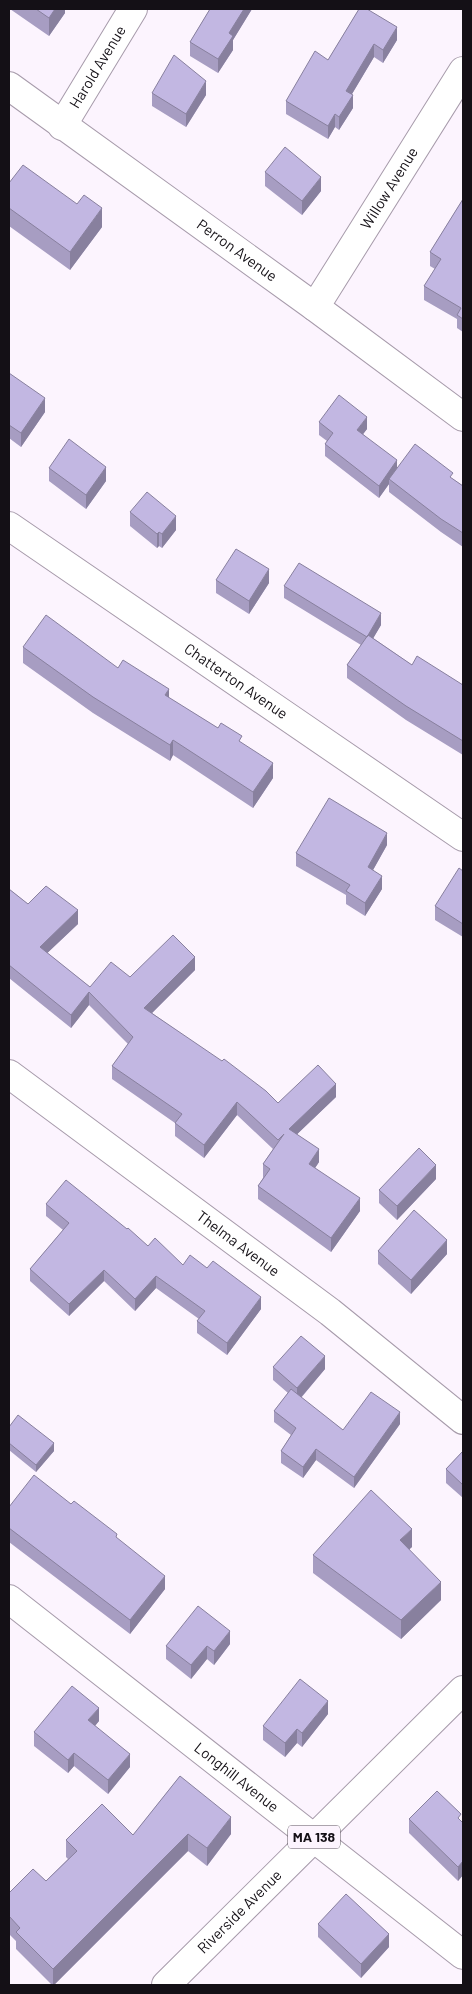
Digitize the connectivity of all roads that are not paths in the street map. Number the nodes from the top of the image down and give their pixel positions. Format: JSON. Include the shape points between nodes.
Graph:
{"nodes":[{"id":1,"x":134,"y":9,"type":"edge"},
{"id":2,"x":463,"y":71,"type":"edge"},
{"id":3,"x":9,"y":86,"type":"edge"},
{"id":4,"x":62,"y":126,"type":"junction"},
{"id":5,"x":315,"y":307,"type":"junction"},
{"id":6,"x":463,"y":417,"type":"edge"},
{"id":7,"x":9,"y":526,"type":"edge"},
{"id":8,"x":463,"y":837,"type":"edge"},
{"id":9,"x":9,"y":1074,"type":"edge"},
{"id":10,"x":463,"y":1420,"type":"edge"},
{"id":11,"x":9,"y":1599,"type":"edge"},
{"id":12,"x":463,"y":1690,"type":"edge"},
{"id":13,"x":314,"y":1837,"type":"junction"},
{"id":14,"x":463,"y":1955,"type":"edge"},
{"id":15,"x":166,"y":1985,"type":"edge"}],
"edges":[{"from":1,"to":4,"type":"street","name":"Harold Avenue"},
{"from":2,"to":5,"type":"street","name":"Willow Avenue"},
{"from":3,"to":4,"type":"street","name":"Perron Avenue"},
{"from":4,"to":5,"type":"street","name":"Perron Avenue"},
{"from":5,"to":6,"type":"street","name":"Perron Avenue"},
{"from":7,"to":8,"type":"street","name":"Chatterton Avenue"},
{"from":9,"to":10,"type":"street","name":"Thelma Avenue","via":[[330,1312]]},
{"from":11,"to":13,"type":"street","name":"Longhill Avenue"},
{"from":12,"to":13,"type":"street","name":"Riverside Avenue","number":"MA 138"},
{"from":13,"to":14,"type":"street","name":"Longhill Avenue"},
{"from":13,"to":15,"type":"street","name":"Riverside Avenue","number":"MA 138"}]}
